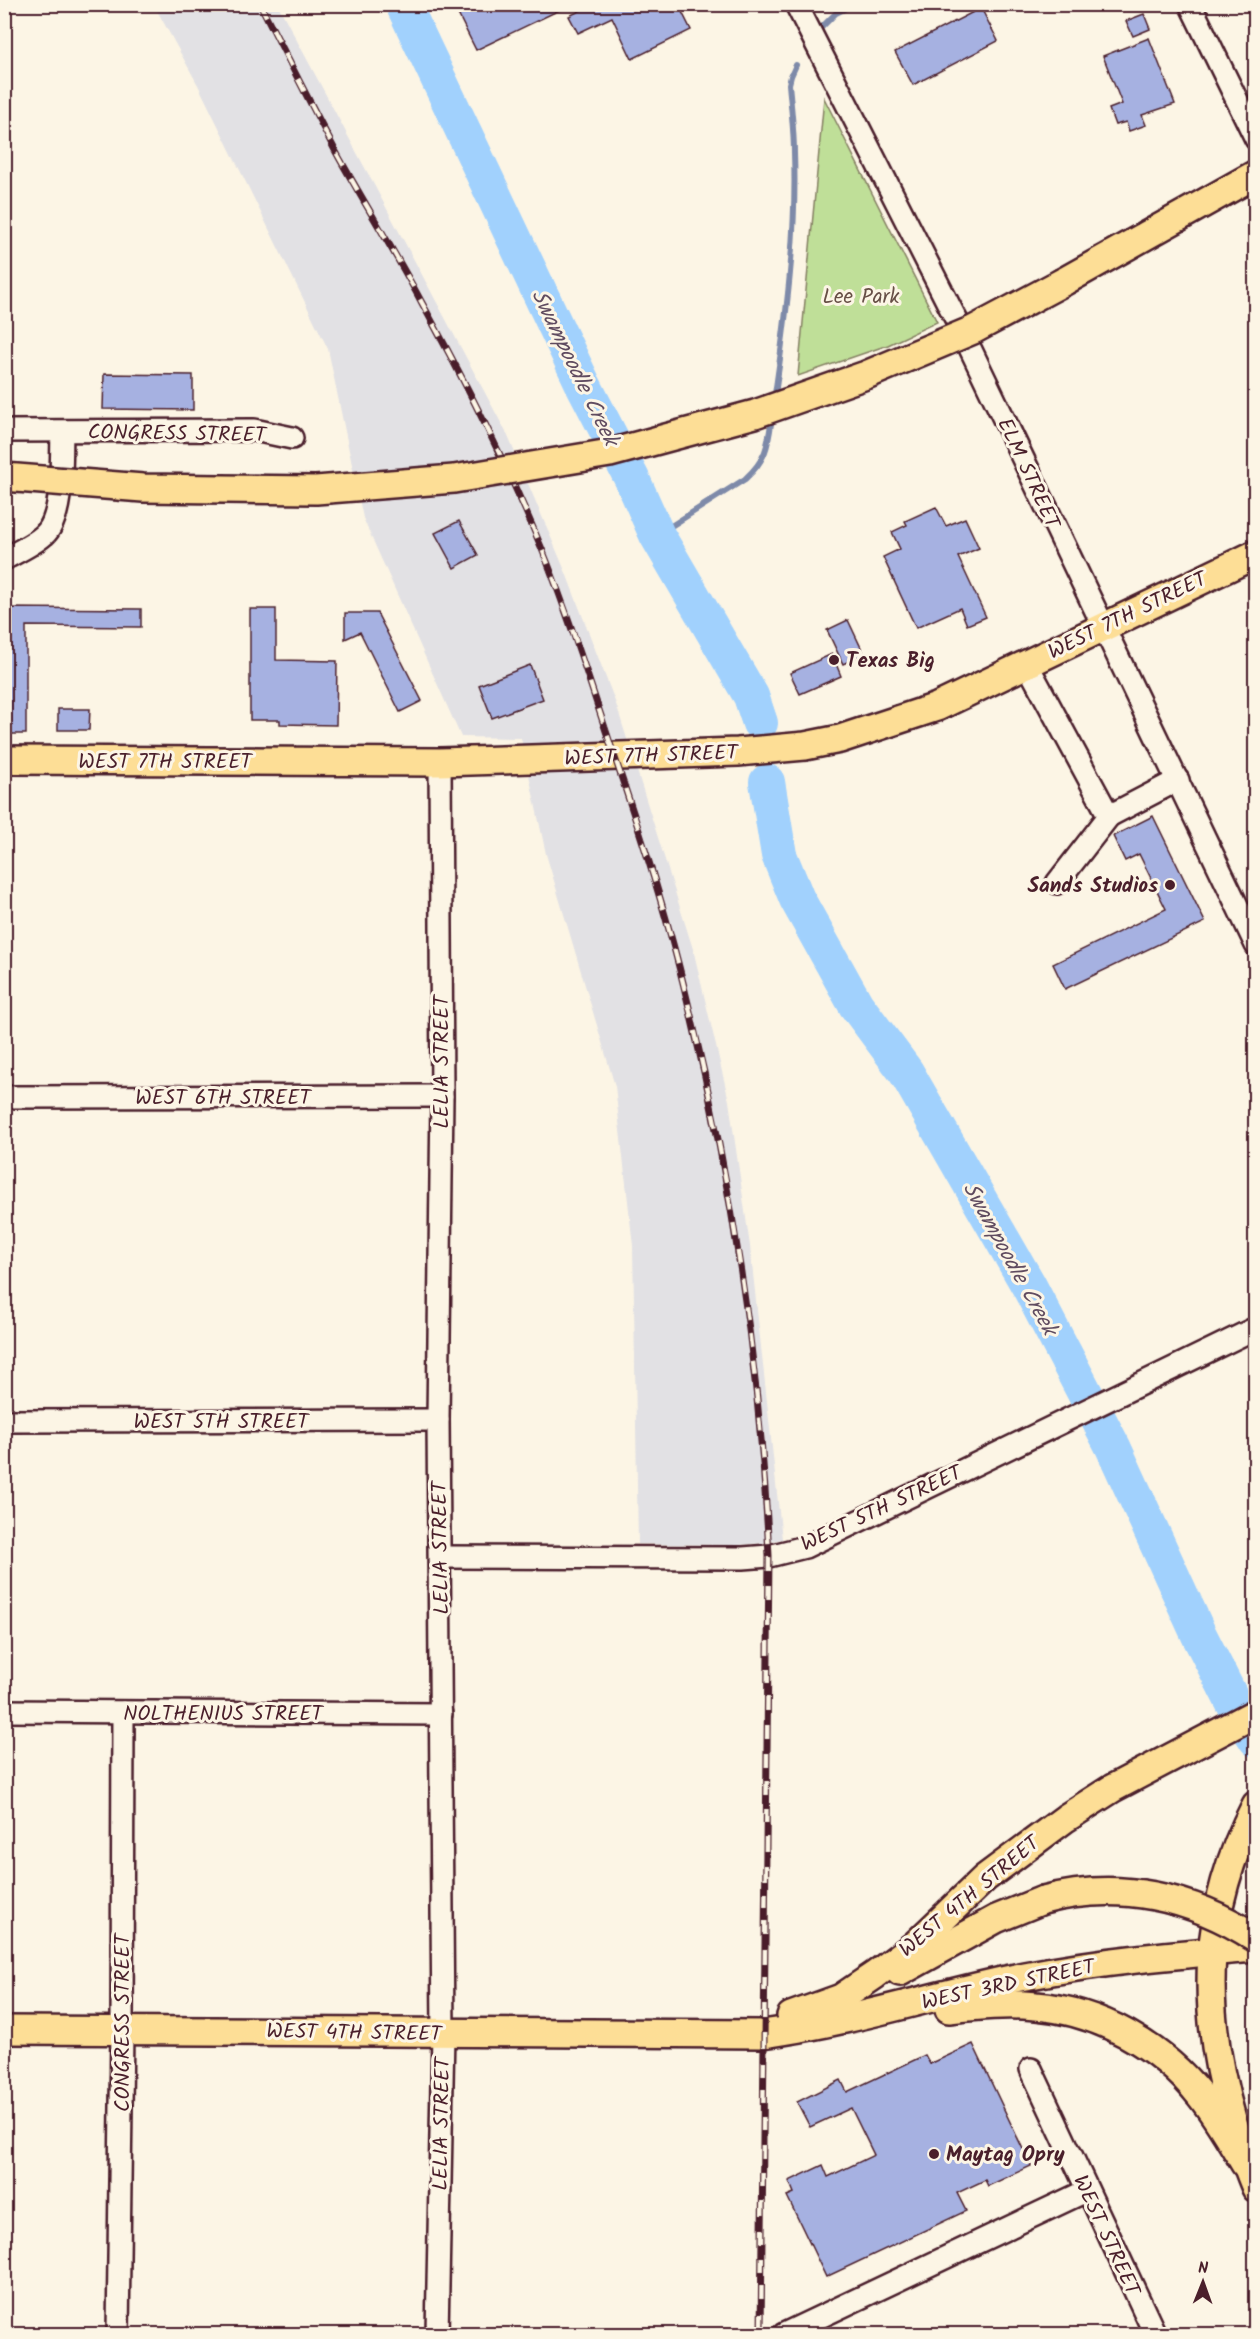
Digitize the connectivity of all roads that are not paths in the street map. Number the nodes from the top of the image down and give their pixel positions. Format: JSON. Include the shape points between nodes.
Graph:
{"nodes":[{"id":1,"x":796,"y":4,"type":"edge"},
{"id":2,"x":1190,"y":4,"type":"edge"},
{"id":3,"x":1256,"y":139,"type":"edge"},
{"id":4,"x":1256,"y":174,"type":"edge"},
{"id":5,"x":4,"y":430,"type":"edge"},
{"id":6,"x":62,"y":432,"type":"junction"},
{"id":7,"x":292,"y":438,"type":"dead end"},
{"id":8,"x":4,"y":477,"type":"edge"},
{"id":9,"x":1256,"y":554,"type":"edge"},
{"id":10,"x":4,"y":559,"type":"edge"},
{"id":11,"x":1102,"y":628,"type":"junction"},
{"id":12,"x":1027,"y":664,"type":"junction"},
{"id":13,"x":4,"y":760,"type":"edge"},
{"id":14,"x":440,"y":762,"type":"junction"},
{"id":15,"x":1178,"y":780,"type":"junction"},
{"id":16,"x":1109,"y":816,"type":"junction"},
{"id":17,"x":1057,"y":883,"type":"dead end"},
{"id":18,"x":1254,"y":940,"type":"edge"},
{"id":19,"x":442,"y":1096,"type":"junction"},
{"id":20,"x":4,"y":1097,"type":"edge"},
{"id":21,"x":1256,"y":1328,"type":"edge"},
{"id":22,"x":438,"y":1420,"type":"junction"},
{"id":23,"x":4,"y":1421,"type":"edge"},
{"id":24,"x":440,"y":1557,"type":"junction"},
{"id":25,"x":4,"y":1711,"type":"edge"},
{"id":26,"x":123,"y":1712,"type":"junction"},
{"id":27,"x":1256,"y":1713,"type":"edge"},
{"id":28,"x":441,"y":1714,"type":"junction"},
{"id":29,"x":1256,"y":1805,"type":"edge"},
{"id":30,"x":1256,"y":1938,"type":"edge"},
{"id":31,"x":1256,"y":1948,"type":"edge"},
{"id":32,"x":1212,"y":1952,"type":"junction"},
{"id":33,"x":842,"y":1998,"type":"junction"},
{"id":34,"x":867,"y":2015,"type":"junction"},
{"id":35,"x":4,"y":2030,"type":"edge"},
{"id":36,"x":122,"y":2030,"type":"junction"},
{"id":37,"x":443,"y":2033,"type":"junction"},
{"id":38,"x":705,"y":2034,"type":"junction"},
{"id":39,"x":763,"y":2034,"type":"joint"},
{"id":40,"x":1031,"y":2069,"type":"dead end"},
{"id":41,"x":1250,"y":2176,"type":"edge"},
{"id":42,"x":1086,"y":2191,"type":"junction"},
{"id":43,"x":118,"y":2334,"type":"edge"},
{"id":44,"x":437,"y":2334,"type":"edge"},
{"id":45,"x":784,"y":2334,"type":"edge"},
{"id":46,"x":1155,"y":2334,"type":"edge"}],
"edges":[{"from":1,"to":11,"type":"street","name":"ELM STREET","via":[[958,323]]},
{"from":2,"to":3,"type":"street"},
{"from":4,"to":8,"type":"main road","bridge":true,"via":[[973,330],[866,375],[755,414],[610,453],[454,479],[316,490],[143,488]]},
{"from":5,"to":6,"type":"street","name":"CONGRESS STREET"},
{"from":6,"to":7,"type":"street","name":"CONGRESS STREET","via":[[254,430]]},
{"from":6,"to":10,"type":"street","name":"CONGRESS STREET","via":[[58,502],[52,526],[45,535]]},
{"from":9,"to":11,"type":"main road","name":"WEST 7TH STREET"},
{"from":11,"to":12,"type":"main road","name":"WEST 7TH STREET"},
{"from":11,"to":15,"type":"street","name":"ELM STREET"},
{"from":12,"to":14,"type":"main road","name":"WEST 7TH STREET","via":[[937,707],[840,739],[805,746]]},
{"from":12,"to":16,"type":"street"},
{"from":13,"to":14,"type":"main road","name":"WEST 7TH STREET"},
{"from":14,"to":19,"type":"street","name":"LELIA STREET"},
{"from":15,"to":16,"type":"street"},
{"from":15,"to":18,"type":"street","name":"ELM STREET"},
{"from":16,"to":17,"type":"street"},
{"from":19,"to":20,"type":"street","name":"WEST 6TH STREET"},
{"from":19,"to":22,"type":"street","name":"LELIA STREET"},
{"from":21,"to":24,"type":"street","name":"WEST 5TH STREET","via":[[805,1547],[743,1558]]},
{"from":22,"to":23,"type":"street","name":"WEST 5TH STREET"},
{"from":22,"to":24,"type":"street","name":"LELIA STREET"},
{"from":24,"to":28,"type":"street","name":"LELIA STREET"},
{"from":25,"to":26,"type":"street","name":"NOLTHENIUS STREET"},
{"from":26,"to":28,"type":"street","name":"NOLTHENIUS STREET"},
{"from":26,"to":36,"type":"street","name":"CONGRESS STREET"},
{"from":27,"to":33,"type":"main road","name":"WEST 4TH STREET","via":[[1113,1788],[1042,1834],[986,1878],[915,1945]]},
{"from":28,"to":37,"type":"street","name":"LELIA STREET"},
{"from":29,"to":32,"type":"main road","via":[[1221,1893]]},
{"from":30,"to":33,"type":"main road","bridge":true,"via":[[1205,1910],[1159,1895],[1094,1891],[1043,1900],[996,1919],[889,1978]]},
{"from":31,"to":32,"type":"main road","name":"WEST 3RD STREET"},
{"from":32,"to":34,"type":"main road","name":"WEST 3RD STREET","via":[[1046,1972]]},
{"from":32,"to":41,"type":"main road","via":[[1215,2047]]},
{"from":33,"to":38,"type":"main road","name":"WEST 4TH STREET","via":[[791,2015]]},
{"from":34,"to":39,"type":"main road","name":"WEST 3RD STREET"},
{"from":34,"to":41,"type":"main road","via":[[1014,2005],[1062,2009],[1101,2022],[1140,2042],[1180,2074],[1202,2097]]},
{"from":35,"to":36,"type":"main road","name":"WEST 4TH STREET"},
{"from":36,"to":37,"type":"main road","name":"WEST 4TH STREET"},
{"from":36,"to":43,"type":"street","name":"CONGRESS STREET"},
{"from":37,"to":38,"type":"main road","name":"WEST 4TH STREET"},
{"from":37,"to":44,"type":"street","name":"LELIA STREET"},
{"from":38,"to":39,"type":"main road","name":"WEST 4TH STREET"},
{"from":40,"to":42,"type":"street","name":"WEST STREET"},
{"from":42,"to":45,"type":"street"},
{"from":42,"to":46,"type":"street","name":"WEST STREET"}]}
